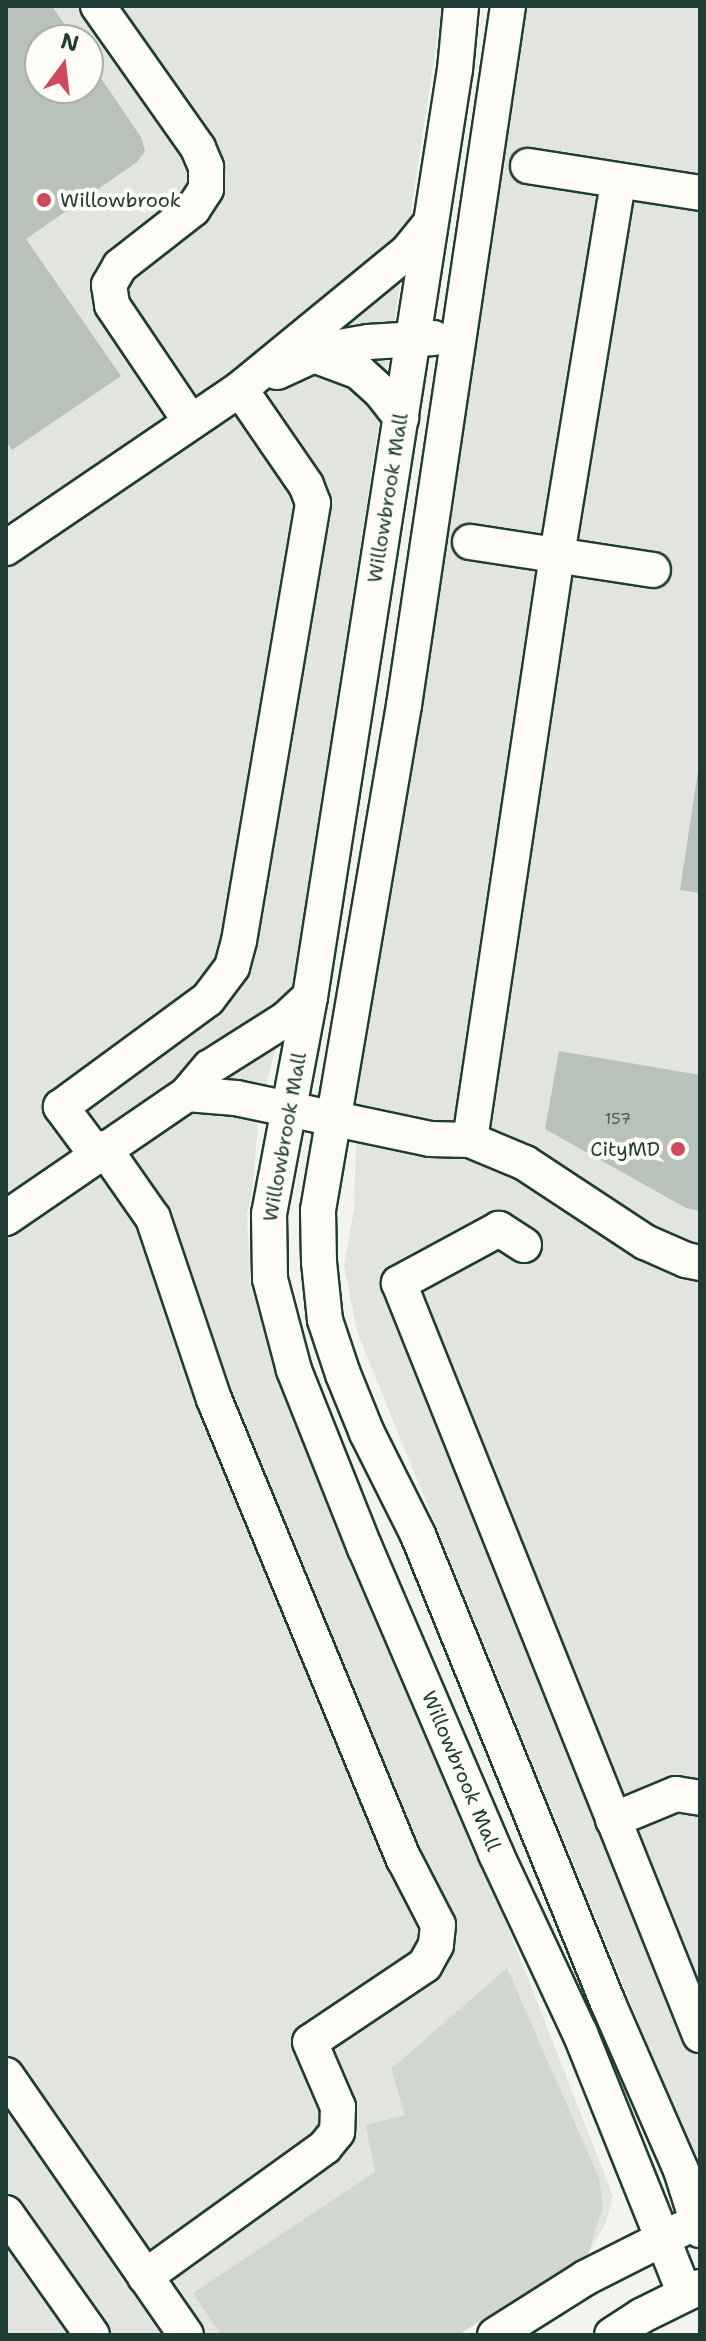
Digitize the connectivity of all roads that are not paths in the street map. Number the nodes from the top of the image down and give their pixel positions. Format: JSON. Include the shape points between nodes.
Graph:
{"nodes":[{"id":1,"x":98,"y":6,"type":"edge"},
{"id":2,"x":461,"y":6,"type":"edge"},
{"id":3,"x":508,"y":6,"type":"edge"},
{"id":4,"x":528,"y":166,"type":"dead end"},
{"id":5,"x":618,"y":181,"type":"junction"},
{"id":6,"x":700,"y":193,"type":"edge"},
{"id":7,"x":431,"y":223,"type":"junction"},
{"id":8,"x":419,"y":295,"type":"junction"},
{"id":9,"x":467,"y":297,"type":"junction"},
{"id":10,"x":348,"y":298,"type":"junction"},
{"id":11,"x":460,"y":338,"type":"junction"},
{"id":12,"x":411,"y":340,"type":"junction"},
{"id":13,"x":314,"y":355,"type":"junction"},
{"id":14,"x":240,"y":389,"type":"junction"},
{"id":15,"x":401,"y":418,"type":"junction"},
{"id":16,"x":191,"y":422,"type":"junction"},
{"id":17,"x":470,"y":542,"type":"dead end"},
{"id":18,"x":6,"y":548,"type":"edge"},
{"id":19,"x":557,"y":555,"type":"junction"},
{"id":20,"x":653,"y":570,"type":"dead end"},
{"id":21,"x":310,"y":997,"type":"junction"},
{"id":22,"x":187,"y":1094,"type":"junction"},
{"id":23,"x":289,"y":1111,"type":"junction"},
{"id":24,"x":334,"y":1121,"type":"junction"},
{"id":25,"x":470,"y":1140,"type":"junction"},
{"id":26,"x":100,"y":1151,"type":"junction"},
{"id":27,"x":6,"y":1218,"type":"edge"},
{"id":28,"x":524,"y":1245,"type":"dead end"},
{"id":29,"x":700,"y":1263,"type":"edge"},
{"id":30,"x":700,"y":1798,"type":"edge"},
{"id":31,"x":613,"y":1820,"type":"junction"},
{"id":32,"x":700,"y":2035,"type":"edge"},
{"id":33,"x":6,"y":2075,"type":"edge"},
{"id":34,"x":6,"y":2213,"type":"edge"},
{"id":35,"x":699,"y":2225,"type":"edge"},
{"id":36,"x":663,"y":2237,"type":"junction"},
{"id":37,"x":145,"y":2277,"type":"junction"},
{"id":38,"x":692,"y":2291,"type":"edge"},
{"id":39,"x":92,"y":2335,"type":"edge"},
{"id":40,"x":186,"y":2335,"type":"edge"},
{"id":41,"x":495,"y":2335,"type":"edge"},
{"id":42,"x":612,"y":2335,"type":"edge"}],
"edges":[{"from":1,"to":16,"type":"street","via":[[206,167],[206,189],[193,209],[120,266],[109,285],[112,305]]},
{"from":2,"to":7,"type":"street","name":"Willowbrook Mall"},
{"from":3,"to":9,"type":"street"},
{"from":4,"to":5,"type":"street"},
{"from":5,"to":6,"type":"street"},
{"from":5,"to":19,"type":"street"},
{"from":7,"to":8,"type":"street","name":"Willowbrook Mall"},
{"from":7,"to":10,"type":"street","via":[[408,251]]},
{"from":8,"to":9,"type":"street"},
{"from":8,"to":10,"type":"street"},
{"from":8,"to":12,"type":"street","name":"Willowbrook Mall"},
{"from":9,"to":11,"type":"street"},
{"from":10,"to":14,"type":"street"},
{"from":11,"to":12,"type":"street"},
{"from":11,"to":24,"type":"street"},
{"from":12,"to":13,"type":"street","via":[[368,342]]},
{"from":12,"to":15,"type":"street","name":"Willowbrook Mall"},
{"from":13,"to":14,"type":"street"},
{"from":13,"to":15,"type":"street","via":[[359,372]]},
{"from":14,"to":16,"type":"street"},
{"from":14,"to":26,"type":"street","via":[[313,503],[239,941],[232,967],[208,999],[61,1107]]},
{"from":15,"to":21,"type":"street","name":"Willowbrook Mall"},
{"from":16,"to":18,"type":"street"},
{"from":17,"to":19,"type":"street"},
{"from":19,"to":20,"type":"street"},
{"from":19,"to":25,"type":"street"},
{"from":21,"to":22,"type":"street","via":[[286,1019],[210,1067]]},
{"from":21,"to":23,"type":"street","name":"Willowbrook Mall"},
{"from":22,"to":23,"type":"street","via":[[236,1098]]},
{"from":22,"to":26,"type":"street"},
{"from":23,"to":24,"type":"street"},
{"from":23,"to":36,"type":"street","name":"Willowbrook Mall","via":[[269,1240],[270,1279],[294,1370],[377,1577],[580,2033]]},
{"from":24,"to":25,"type":"street","via":[[430,1139]]},
{"from":24,"to":35,"type":"street","via":[[318,1210],[329,1333],[367,1433],[418,1535],[681,2170]]},
{"from":25,"to":29,"type":"street","via":[[525,1163],[645,1242]]},
{"from":26,"to":27,"type":"street"},
{"from":26,"to":37,"type":"street","via":[[153,1218],[214,1399],[404,1859],[438,1925],[436,1945],[425,1965],[310,2042],[338,2107],[337,2132],[325,2147]]},
{"from":28,"to":31,"type":"street","via":[[499,1229],[399,1283]]},
{"from":30,"to":31,"type":"street","via":[[676,1794]]},
{"from":31,"to":32,"type":"street"},
{"from":33,"to":37,"type":"street"},
{"from":34,"to":39,"type":"street"},
{"from":35,"to":36,"type":"street"},
{"from":36,"to":38,"type":"street","name":"Willowbrook Mall"},
{"from":36,"to":41,"type":"street"},
{"from":37,"to":40,"type":"street"},
{"from":38,"to":42,"type":"street"}]}
